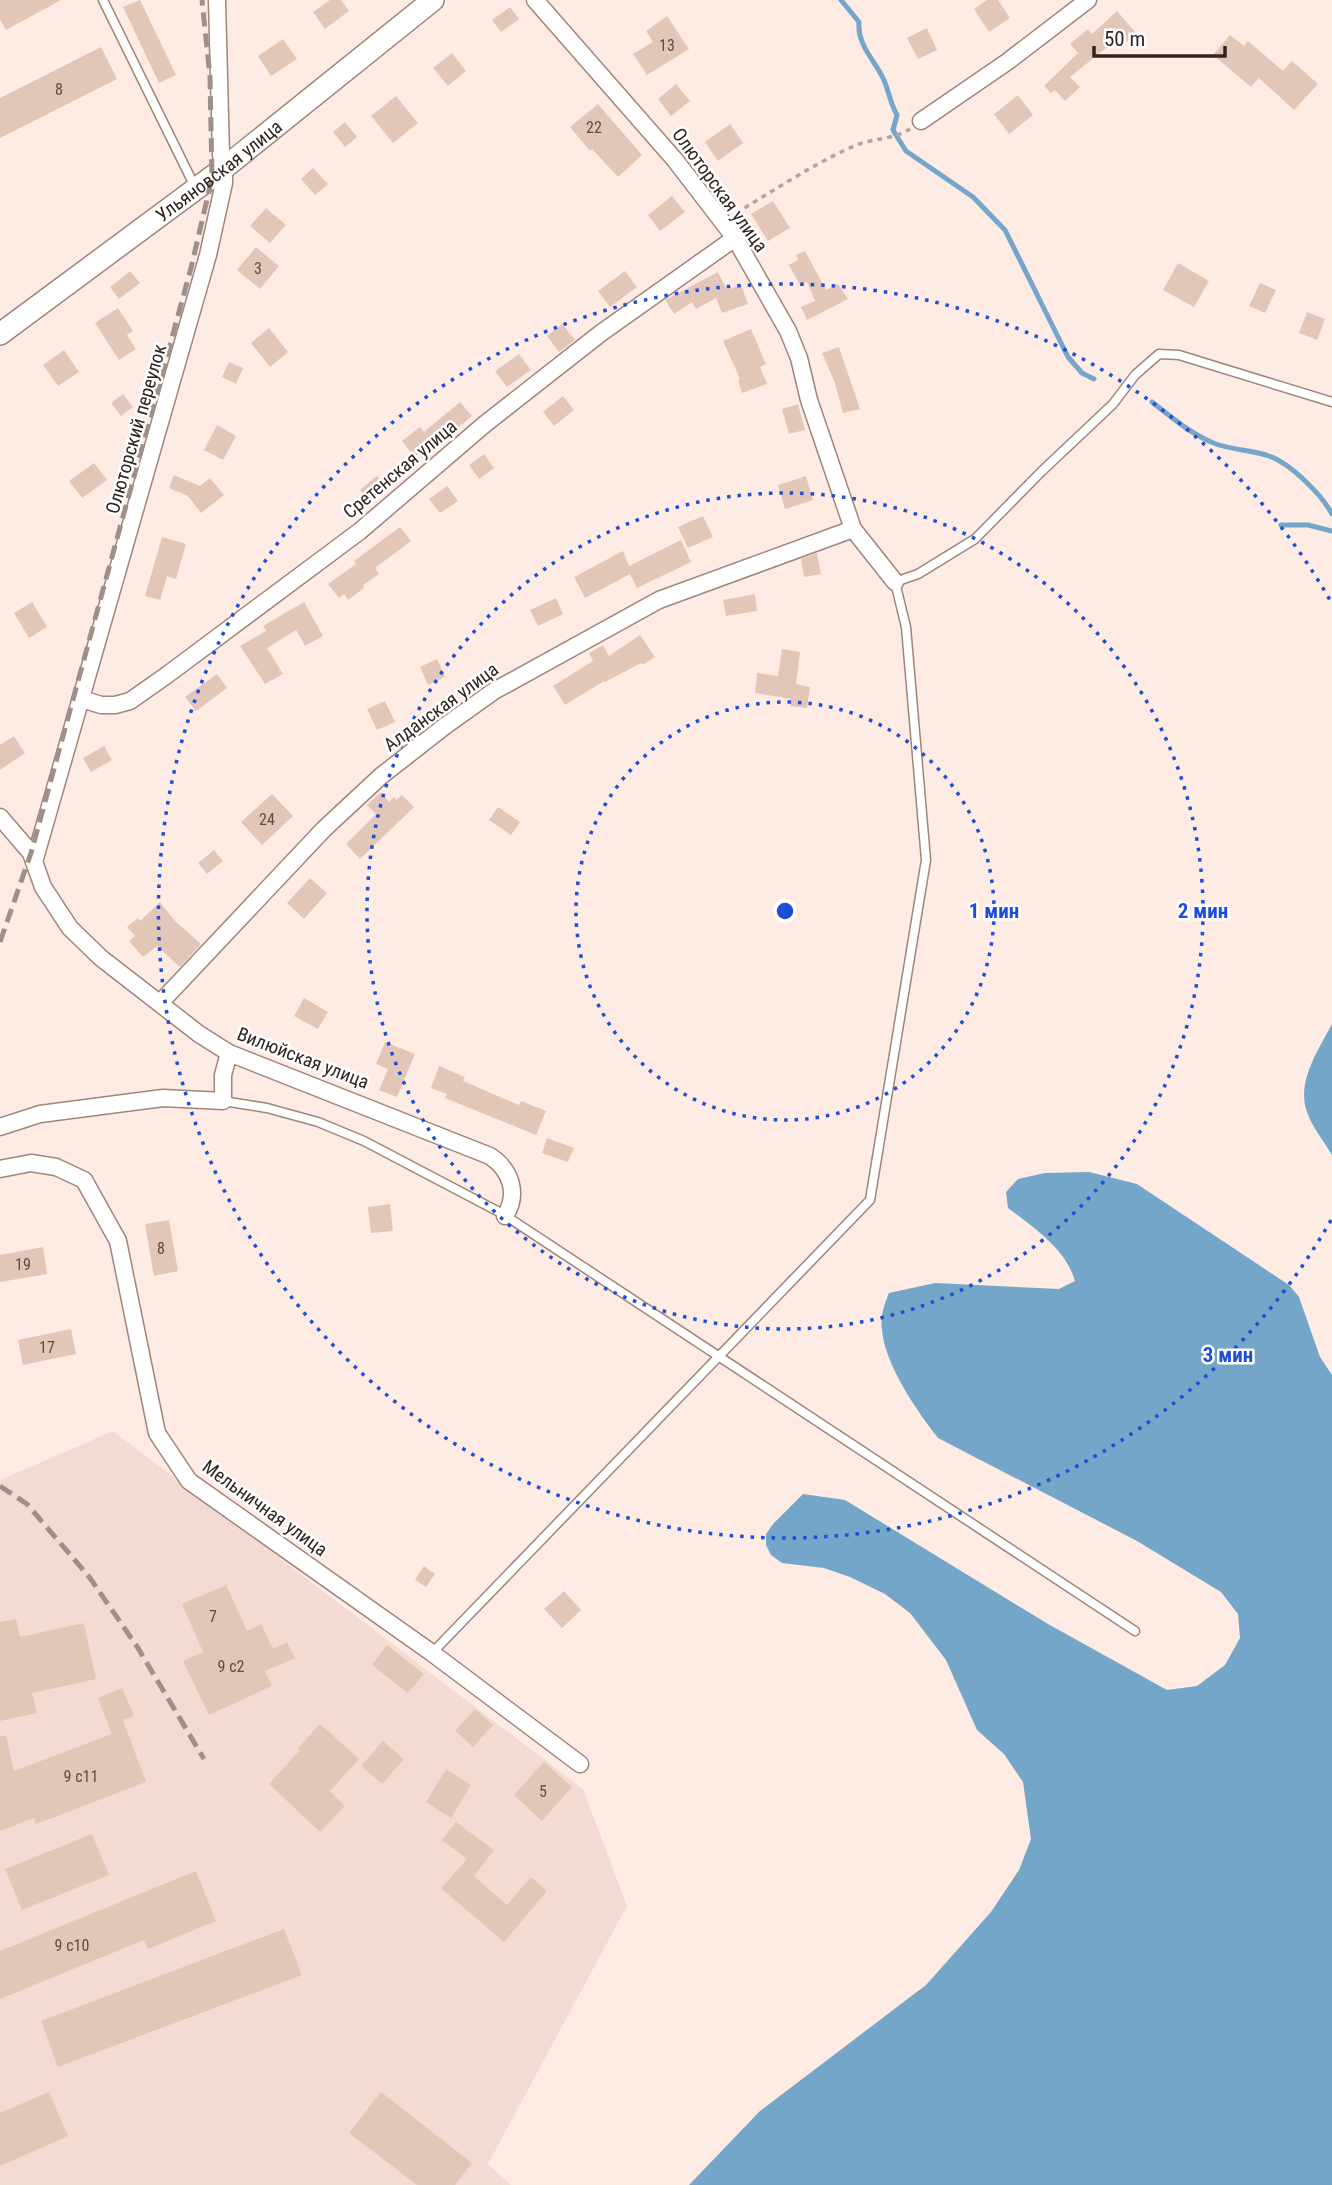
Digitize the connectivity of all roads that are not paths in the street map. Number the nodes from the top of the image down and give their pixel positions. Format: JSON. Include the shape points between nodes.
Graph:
{"nodes":[{"id":1,"x":103,"y":0,"type":"edge"},
{"id":2,"x":217,"y":0,"type":"edge"},
{"id":3,"x":433,"y":0,"type":"edge"},
{"id":4,"x":535,"y":0,"type":"edge"},
{"id":5,"x":1088,"y":0,"type":"edge"},
{"id":6,"x":921,"y":121,"type":"dead end"},
{"id":7,"x":224,"y":169,"type":"junction"},
{"id":8,"x":197,"y":190,"type":"junction"},
{"id":9,"x":735,"y":238,"type":"junction"},
{"id":10,"x":0,"y":334,"type":"edge"},
{"id":11,"x":1332,"y":402,"type":"edge"},
{"id":12,"x":853,"y":529,"type":"junction"},
{"id":13,"x":895,"y":582,"type":"junction"},
{"id":14,"x":82,"y":699,"type":"junction"},
{"id":15,"x":0,"y":817,"type":"edge"},
{"id":16,"x":34,"y":862,"type":"junction"},
{"id":17,"x":160,"y":1003,"type":"junction"},
{"id":18,"x":229,"y":1053,"type":"junction"},
{"id":19,"x":223,"y":1101,"type":"junction"},
{"id":20,"x":0,"y":1127,"type":"edge"},
{"id":21,"x":0,"y":1169,"type":"edge"},
{"id":22,"x":505,"y":1216,"type":"junction"},
{"id":23,"x":719,"y":1357,"type":"junction"},
{"id":24,"x":1135,"y":1631,"type":"dead end"},
{"id":25,"x":432,"y":1653,"type":"junction"},
{"id":26,"x":580,"y":1764,"type":"dead end"}],
"edges":[{"from":1,"to":8,"type":"lane"},
{"from":2,"to":7,"type":"street","name":"Олюторский переулок"},
{"from":3,"to":7,"type":"street","name":"Ульяновская улица"},
{"from":4,"to":9,"type":"street","name":"Олюторская улица","via":[[676,160]]},
{"from":5,"to":6,"type":"street"},
{"from":7,"to":8,"type":"street","name":"Ульяновская улица"},
{"from":7,"to":14,"type":"street","name":"Олюторский переулок","via":[[208,255]]},
{"from":8,"to":10,"type":"street","name":"Ульяновская улица"},
{"from":9,"to":12,"type":"street","name":"Олюторская улица","via":[[799,358]]},
{"from":9,"to":14,"type":"street","name":"Сретенская улица","via":[[601,333],[360,530],[167,675],[130,701],[101,705]]},
{"from":11,"to":13,"type":"lane","via":[[1179,355],[1159,354],[975,539],[918,574]]},
{"from":12,"to":13,"type":"street","name":"Олюторская улица"},
{"from":12,"to":17,"type":"street","name":"Алданская улица","via":[[659,600],[495,691],[381,776],[324,829]]},
{"from":13,"to":23,"type":"lane","via":[[906,627],[926,860],[870,1200]]},
{"from":14,"to":16,"type":"street","name":"Олюторский переулок"},
{"from":15,"to":16,"type":"street","name":"Вилюйская улица"},
{"from":16,"to":17,"type":"street","name":"Вилюйская улица","via":[[43,887],[69,928]]},
{"from":17,"to":18,"type":"street","name":"Вилюйская улица"},
{"from":18,"to":19,"type":"street"},
{"from":18,"to":22,"type":"street","name":"Вилюйская улица","via":[[491,1156],[503,1167],[512,1187],[512,1203]]},
{"from":19,"to":20,"type":"street","via":[[163,1098],[40,1114]]},
{"from":19,"to":22,"type":"lane","via":[[318,1122],[364,1141]]},
{"from":21,"to":25,"type":"street","name":"Мельничная улица","via":[[31,1163],[56,1167],[84,1180],[118,1241],[157,1433],[189,1480]]},
{"from":22,"to":23,"type":"lane"},
{"from":23,"to":24,"type":"lane"},
{"from":23,"to":25,"type":"lane"},
{"from":25,"to":26,"type":"street","name":"Мельничная улица"}]}
